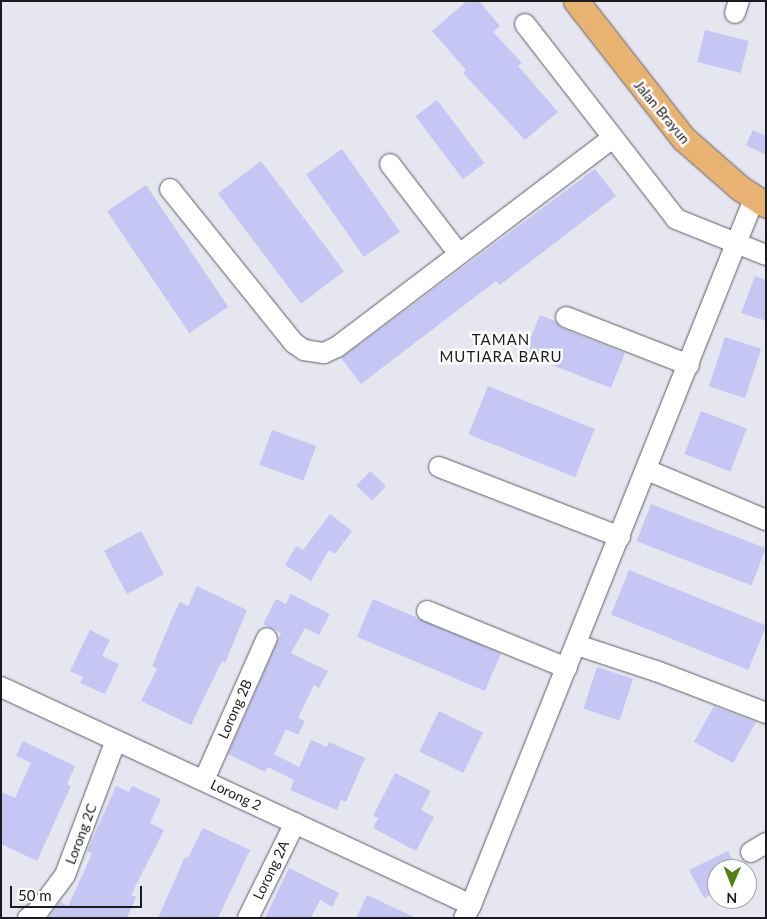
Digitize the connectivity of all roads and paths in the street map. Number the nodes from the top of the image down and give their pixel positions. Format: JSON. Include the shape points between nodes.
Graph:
{"nodes":[{"id":1,"x":576,"y":1,"type":"edge"},
{"id":2,"x":525,"y":24,"type":"dead end"},
{"id":3,"x":612,"y":138,"type":"junction"},
{"id":4,"x":390,"y":164,"type":"dead end"},
{"id":5,"x":170,"y":189,"type":"dead end"},
{"id":6,"x":760,"y":202,"type":"edge"},
{"id":7,"x":736,"y":244,"type":"junction"},
{"id":8,"x":459,"y":254,"type":"junction"},
{"id":9,"x":766,"y":255,"type":"edge"},
{"id":10,"x":566,"y":317,"type":"dead end"},
{"id":11,"x":689,"y":365,"type":"junction"},
{"id":12,"x":439,"y":467,"type":"dead end"},
{"id":13,"x":647,"y":470,"type":"junction"},
{"id":14,"x":766,"y":520,"type":"edge"},
{"id":15,"x":620,"y":538,"type":"junction"},
{"id":16,"x":427,"y":611,"type":"dead end"},
{"id":17,"x":266,"y":638,"type":"dead end"},
{"id":18,"x":577,"y":645,"type":"junction"},
{"id":19,"x":566,"y":668,"type":"junction"},
{"id":20,"x":1,"y":687,"type":"edge"},
{"id":21,"x":766,"y":713,"type":"edge"},
{"id":22,"x":116,"y":740,"type":"junction"},
{"id":23,"x":204,"y":780,"type":"junction"},
{"id":24,"x":295,"y":822,"type":"junction"},
{"id":25,"x":467,"y":911,"type":"edge"},
{"id":26,"x":28,"y":918,"type":"edge"},
{"id":27,"x":248,"y":918,"type":"edge"}],
"edges":[{"from":1,"to":6,"type":"main road","name":"Jalan Brayun","via":[[683,138]]},
{"from":2,"to":3,"type":"street"},
{"from":3,"to":7,"type":"street","via":[[676,219]]},
{"from":3,"to":8,"type":"street"},
{"from":4,"to":8,"type":"street"},
{"from":5,"to":8,"type":"street","via":[[294,343],[313,353],[324,353],[337,347]]},
{"from":6,"to":7,"type":"street","name":"Lorong 2"},
{"from":7,"to":9,"type":"street"},
{"from":7,"to":11,"type":"street","name":"Lorong 2"},
{"from":10,"to":11,"type":"street"},
{"from":11,"to":13,"type":"street","name":"Lorong 2"},
{"from":12,"to":15,"type":"street"},
{"from":13,"to":14,"type":"street"},
{"from":13,"to":15,"type":"street","name":"Lorong 2"},
{"from":15,"to":18,"type":"street","name":"Lorong 2"},
{"from":16,"to":19,"type":"street"},
{"from":17,"to":23,"type":"street","name":"Lorong 2B"},
{"from":18,"to":19,"type":"street","name":"Lorong 2"},
{"from":18,"to":21,"type":"street"},
{"from":19,"to":25,"type":"street","name":"Lorong 2","via":[[497,845]]},
{"from":20,"to":22,"type":"street","name":"Lorong 2"},
{"from":22,"to":23,"type":"street","name":"Lorong 2"},
{"from":22,"to":26,"type":"street","name":"Lorong 2C","via":[[65,876],[39,910]]},
{"from":23,"to":24,"type":"street","name":"Lorong 2"},
{"from":24,"to":25,"type":"street","name":"Lorong 2"},
{"from":24,"to":27,"type":"street","name":"Lorong 2A"}]}
